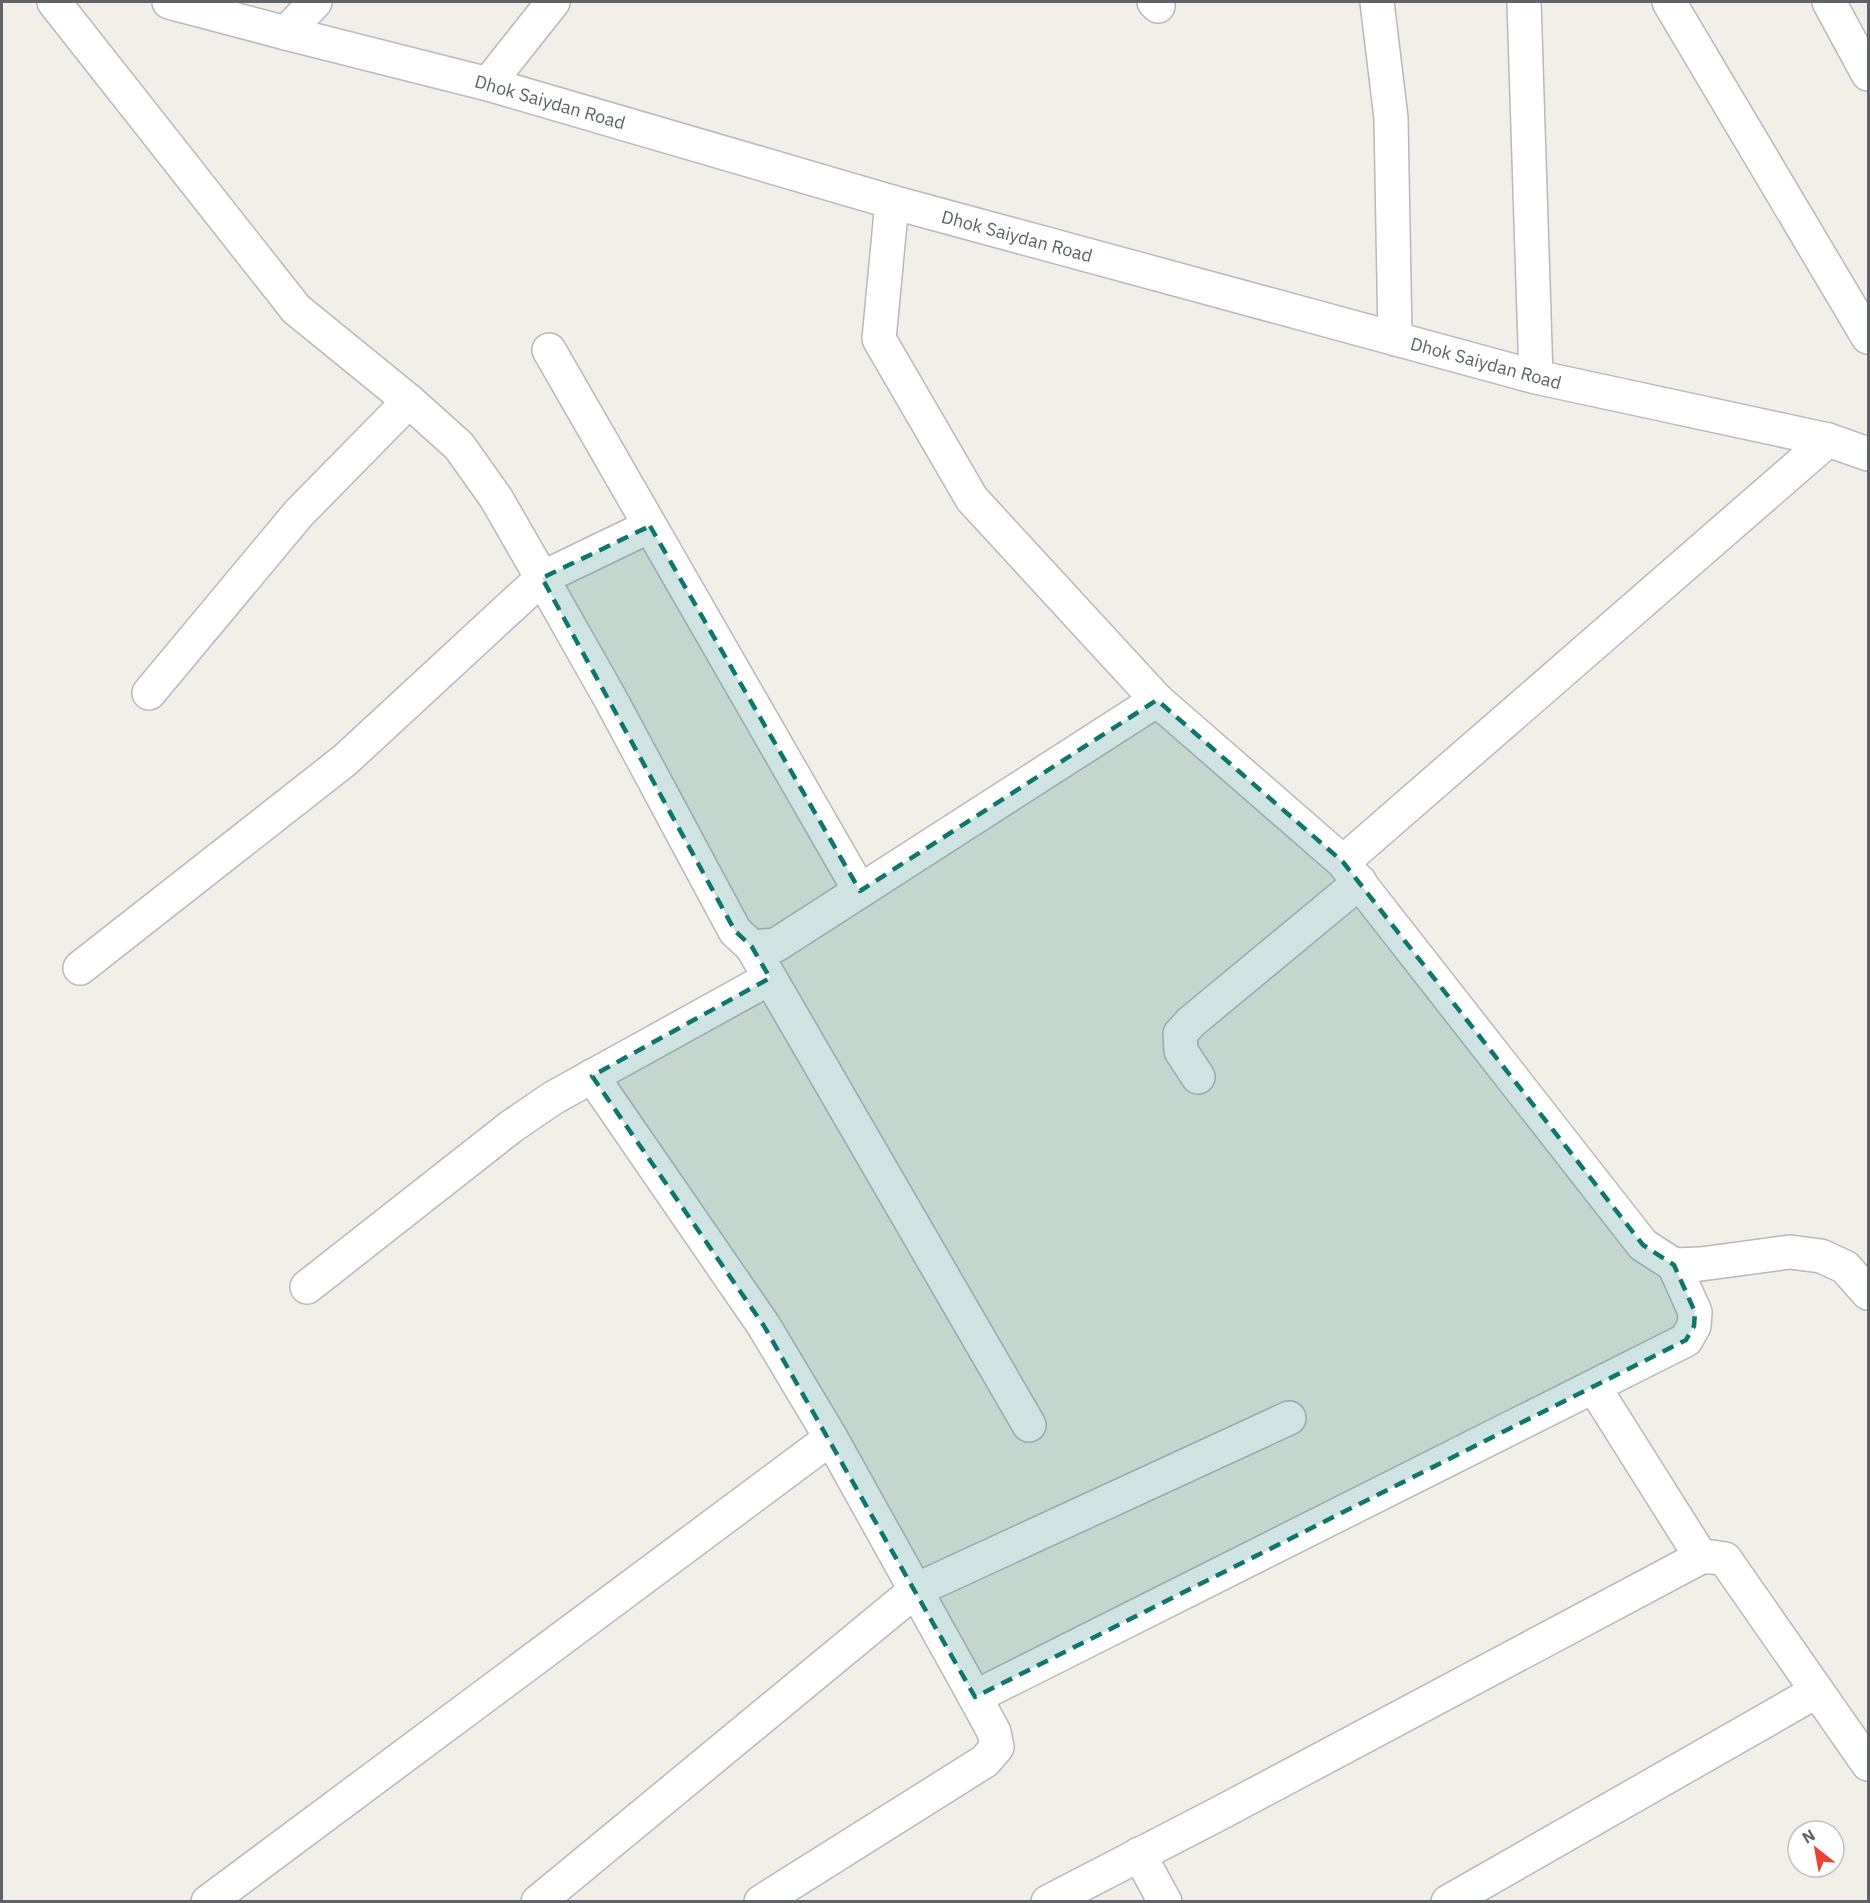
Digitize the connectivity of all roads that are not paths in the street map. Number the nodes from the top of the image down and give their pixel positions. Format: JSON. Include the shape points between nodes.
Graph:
{"nodes":[{"id":1,"x":54,"y":2,"type":"edge"},
{"id":2,"x":169,"y":2,"type":"edge"},
{"id":3,"x":315,"y":2,"type":"edge"},
{"id":4,"x":553,"y":2,"type":"edge"},
{"id":5,"x":1377,"y":2,"type":"edge"},
{"id":6,"x":1524,"y":2,"type":"edge"},
{"id":7,"x":1669,"y":2,"type":"edge"},
{"id":8,"x":1829,"y":2,"type":"edge"},
{"id":9,"x":286,"y":33,"type":"junction"},
{"id":10,"x":1869,"y":74,"type":"edge"},
{"id":11,"x":488,"y":84,"type":"junction"},
{"id":12,"x":892,"y":202,"type":"junction"},
{"id":13,"x":1869,"y":337,"type":"edge"},
{"id":14,"x":1395,"y":339,"type":"junction"},
{"id":15,"x":549,"y":350,"type":"dead end"},
{"id":16,"x":1536,"y":377,"type":"junction"},
{"id":17,"x":409,"y":401,"type":"junction"},
{"id":18,"x":1828,"y":440,"type":"junction"},
{"id":19,"x":1869,"y":454,"type":"edge"},
{"id":20,"x":650,"y":526,"type":"junction"},
{"id":21,"x":542,"y":578,"type":"junction"},
{"id":22,"x":149,"y":693,"type":"dead end"},
{"id":23,"x":1157,"y":700,"type":"junction"},
{"id":24,"x":1351,"y":872,"type":"junction"},
{"id":25,"x":860,"y":891,"type":"junction"},
{"id":26,"x":752,"y":947,"type":"junction"},
{"id":27,"x":80,"y":968,"type":"dead end"},
{"id":28,"x":770,"y":978,"type":"junction"},
{"id":29,"x":592,"y":1077,"type":"junction"},
{"id":30,"x":1198,"y":1077,"type":"dead end"},
{"id":31,"x":1674,"y":1265,"type":"junction"},
{"id":32,"x":308,"y":1287,"type":"dead end"},
{"id":33,"x":1869,"y":1293,"type":"edge"},
{"id":34,"x":1594,"y":1387,"type":"junction"},
{"id":35,"x":1289,"y":1418,"type":"dead end"},
{"id":36,"x":1029,"y":1425,"type":"dead end"},
{"id":37,"x":831,"y":1438,"type":"junction"},
{"id":38,"x":1701,"y":1557,"type":"junction"},
{"id":39,"x":916,"y":1590,"type":"junction"},
{"id":40,"x":1817,"y":1691,"type":"junction"},
{"id":41,"x":975,"y":1697,"type":"junction"},
{"id":42,"x":1869,"y":1764,"type":"edge"},
{"id":43,"x":1139,"y":1854,"type":"junction"},
{"id":44,"x":208,"y":1902,"type":"edge"},
{"id":45,"x":537,"y":1902,"type":"edge"},
{"id":46,"x":761,"y":1902,"type":"edge"},
{"id":47,"x":1048,"y":1902,"type":"edge"},
{"id":48,"x":1166,"y":1902,"type":"edge"},
{"id":49,"x":1448,"y":1902,"type":"edge"}],
"edges":[{"from":1,"to":17,"type":"street","via":[[296,309]]},
{"from":2,"to":9,"type":"street","name":"Dhok Saiydan Road"},
{"from":3,"to":9,"type":"street"},
{"from":4,"to":11,"type":"street"},
{"from":5,"to":14,"type":"street","via":[[1391,118]]},
{"from":6,"to":16,"type":"street"},
{"from":7,"to":13,"type":"street"},
{"from":8,"to":10,"type":"street"},
{"from":9,"to":11,"type":"street","name":"Dhok Saiydan Road"},
{"from":11,"to":12,"type":"street","name":"Dhok Saiydan Road"},
{"from":12,"to":14,"type":"street","name":"Dhok Saiydan Road"},
{"from":12,"to":23,"type":"street","via":[[879,339],[972,499]]},
{"from":14,"to":16,"type":"street","name":"Dhok Saiydan Road"},
{"from":15,"to":20,"type":"street"},
{"from":16,"to":18,"type":"street","name":"Dhok Saiydan Road"},
{"from":17,"to":21,"type":"street","via":[[459,446],[496,498]]},
{"from":17,"to":22,"type":"street","via":[[299,513]]},
{"from":18,"to":19,"type":"street","name":"Dhok Saiydan Road"},
{"from":18,"to":24,"type":"street"},
{"from":20,"to":21,"type":"street"},
{"from":20,"to":25,"type":"street"},
{"from":21,"to":26,"type":"street","via":[[735,932]]},
{"from":21,"to":27,"type":"street","via":[[345,760]]},
{"from":23,"to":24,"type":"street"},
{"from":23,"to":25,"type":"street"},
{"from":24,"to":30,"type":"street","via":[[1179,1034],[1181,1051]]},
{"from":24,"to":31,"type":"street","via":[[1643,1245]]},
{"from":25,"to":26,"type":"street","via":[[776,945]]},
{"from":26,"to":28,"type":"street"},
{"from":28,"to":29,"type":"street"},
{"from":28,"to":36,"type":"street"},
{"from":29,"to":32,"type":"street","via":[[512,1126]]},
{"from":29,"to":37,"type":"street","via":[[764,1326]]},
{"from":31,"to":33,"type":"street","via":[[1790,1252],[1821,1256],[1845,1267]]},
{"from":31,"to":34,"type":"street","via":[[1695,1312],[1694,1326],[1686,1340]]},
{"from":34,"to":38,"type":"street"},
{"from":34,"to":41,"type":"street"},
{"from":35,"to":39,"type":"street"},
{"from":37,"to":39,"type":"street"},
{"from":37,"to":44,"type":"street"},
{"from":38,"to":40,"type":"street","via":[[1725,1559]]},
{"from":38,"to":43,"type":"street"},
{"from":39,"to":41,"type":"street"},
{"from":39,"to":45,"type":"street"},
{"from":40,"to":42,"type":"street"},
{"from":40,"to":49,"type":"street"},
{"from":41,"to":46,"type":"street","via":[[994,1732],[997,1747],[985,1761]]},
{"from":43,"to":47,"type":"street"},
{"from":43,"to":48,"type":"street"}]}
